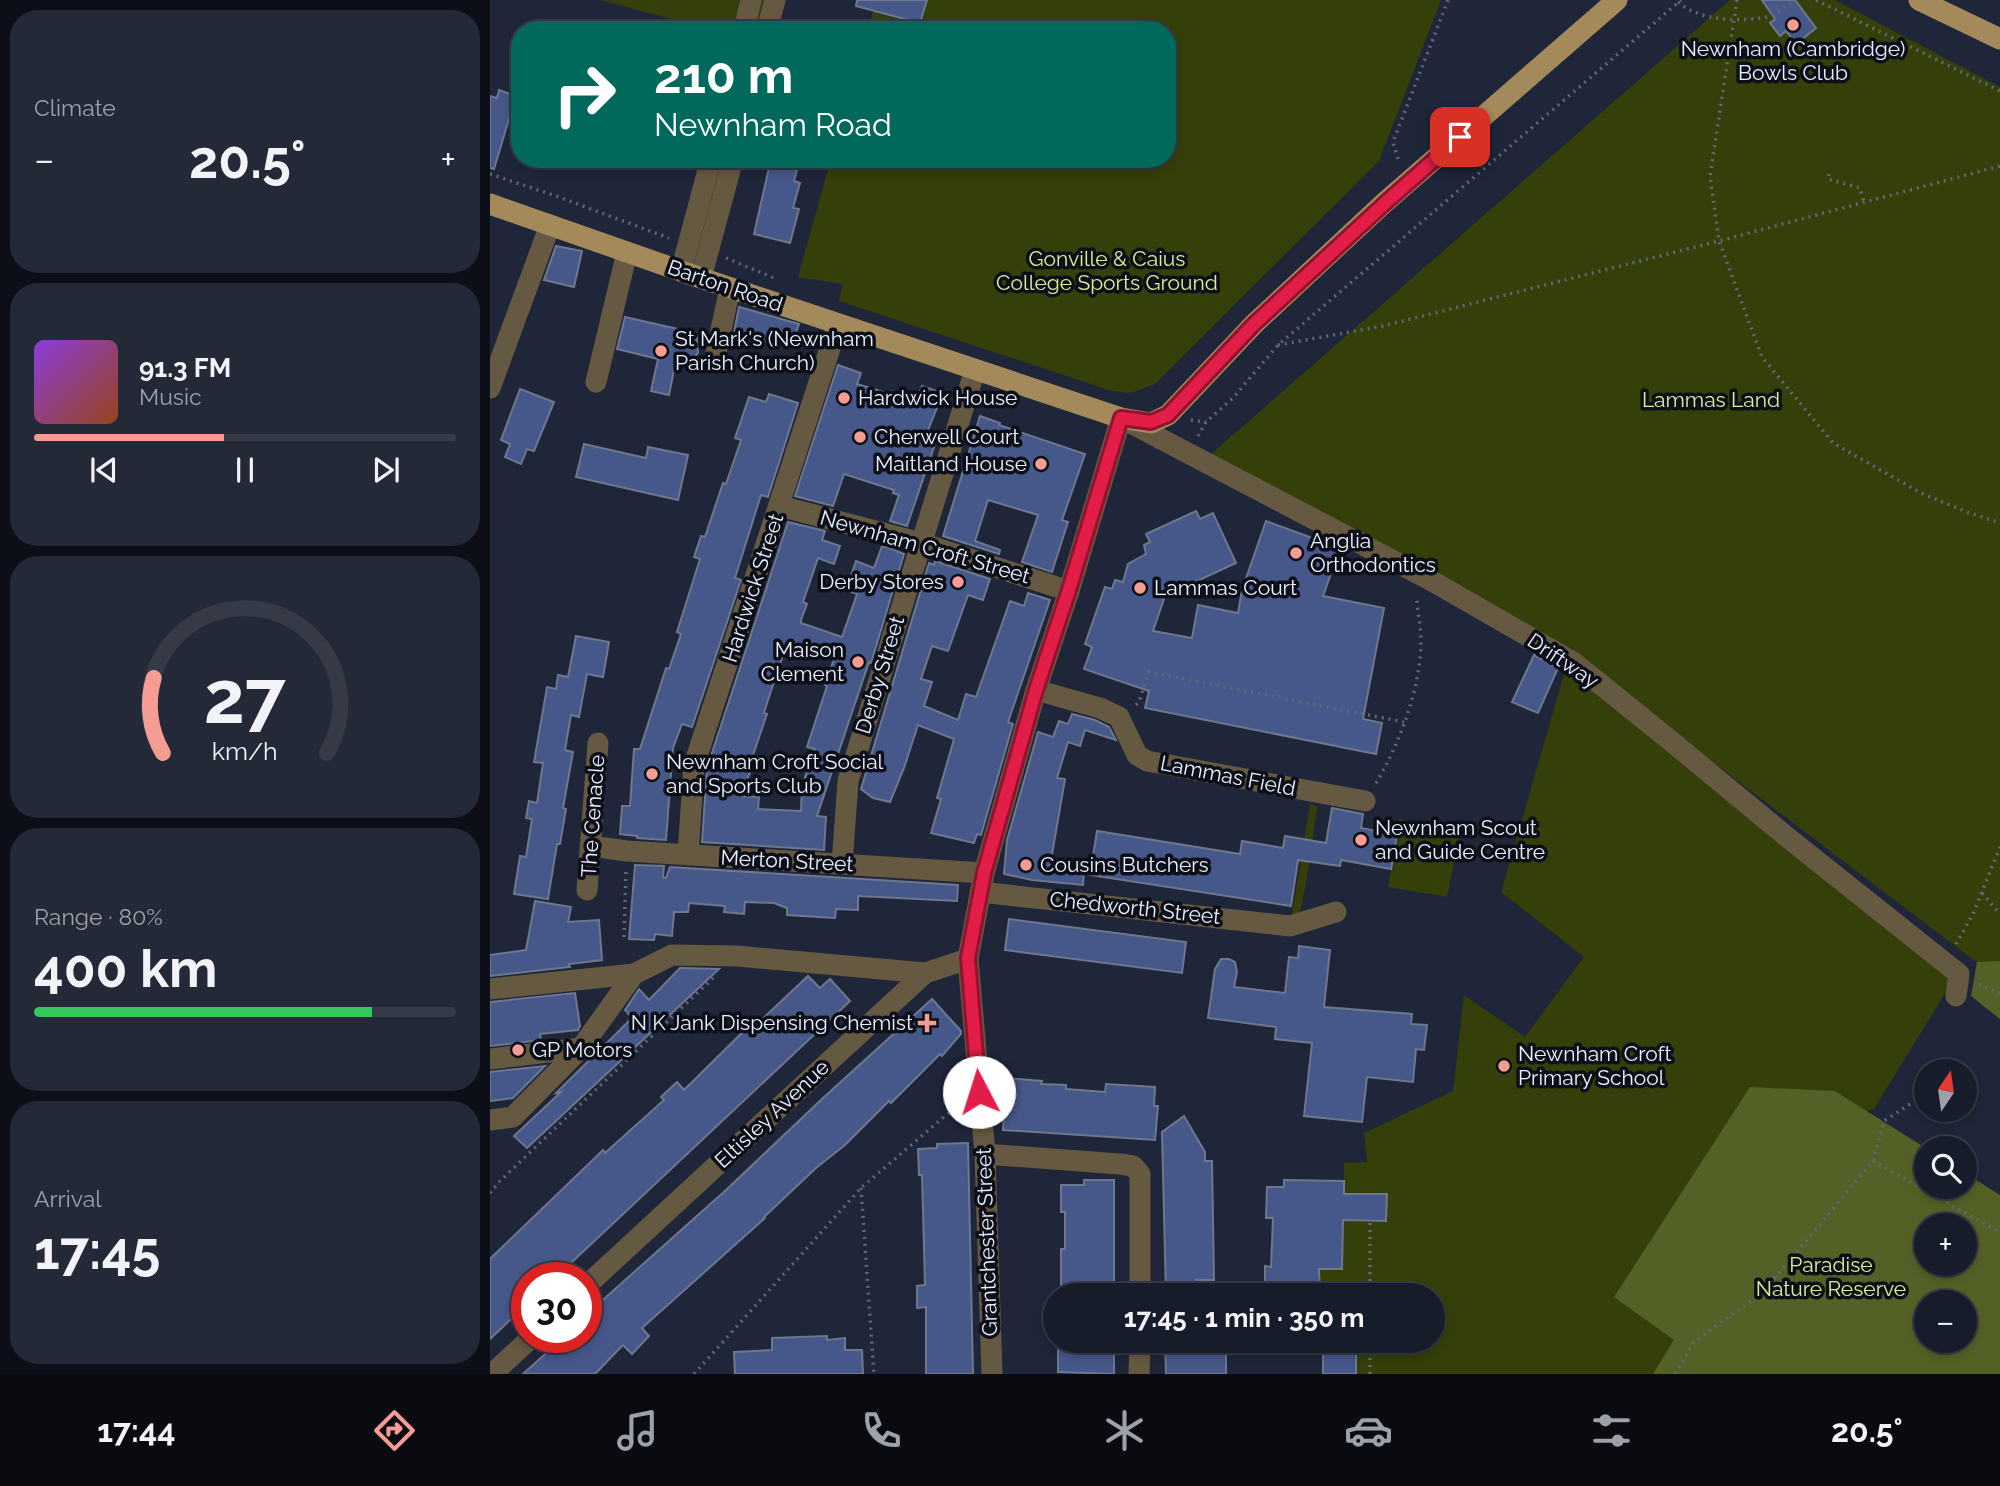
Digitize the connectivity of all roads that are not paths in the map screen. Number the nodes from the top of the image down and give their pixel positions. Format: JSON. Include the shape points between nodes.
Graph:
{"nodes":[{"id":1,"x":751,"y":0,"type":"edge"},
{"id":2,"x":775,"y":0,"type":"edge"},
{"id":3,"x":1617,"y":0,"type":"edge"},
{"id":4,"x":1919,"y":0,"type":"edge"},
{"id":5,"x":746,"y":21,"type":"edge"},
{"id":6,"x":769,"y":21,"type":"edge"},
{"id":7,"x":2000,"y":39,"type":"edge"},
{"id":8,"x":708,"y":168,"type":"edge"},
{"id":9,"x":730,"y":168,"type":"edge"},
{"id":10,"x":490,"y":204,"type":"edge"},
{"id":11,"x":550,"y":225,"type":"junction"},
{"id":12,"x":626,"y":252,"type":"junction"},
{"id":13,"x":691,"y":275,"type":"junction"},
{"id":14,"x":730,"y":288,"type":"junction"},
{"id":15,"x":838,"y":324,"type":"junction"},
{"id":16,"x":716,"y":353,"type":"dead end"},
{"id":17,"x":975,"y":370,"type":"junction"},
{"id":18,"x":597,"y":382,"type":"dead end"},
{"id":19,"x":490,"y":388,"type":"edge"},
{"id":20,"x":1121,"y":418,"type":"junction"},
{"id":21,"x":780,"y":506,"type":"junction"},
{"id":22,"x":921,"y":542,"type":"junction"},
{"id":23,"x":1069,"y":590,"type":"junction"},
{"id":24,"x":1036,"y":690,"type":"junction"},
{"id":25,"x":598,"y":743,"type":"dead end"},
{"id":26,"x":1366,"y":802,"type":"road end"},
{"id":27,"x":591,"y":846,"type":"junction"},
{"id":28,"x":688,"y":855,"type":"junction"},
{"id":29,"x":842,"y":864,"type":"junction"},
{"id":30,"x":982,"y":882,"type":"junction"},
{"id":31,"x":587,"y":890,"type":"dead end"},
{"id":32,"x":1336,"y":912,"type":"dead end"},
{"id":33,"x":968,"y":958,"type":"junction"},
{"id":34,"x":925,"y":973,"type":"junction"},
{"id":35,"x":634,"y":974,"type":"junction"},
{"id":36,"x":490,"y":989,"type":"edge"},
{"id":37,"x":1956,"y":996,"type":"dead end"},
{"id":38,"x":580,"y":1048,"type":"junction"},
{"id":39,"x":490,"y":1059,"type":"edge"},
{"id":40,"x":490,"y":1120,"type":"edge"},
{"id":41,"x":985,"y":1154,"type":"junction"},
{"id":42,"x":602,"y":1271,"type":"edge"},
{"id":43,"x":1140,"y":1283,"type":"edge"},
{"id":44,"x":515,"y":1353,"type":"edge"},
{"id":45,"x":1140,"y":1353,"type":"edge"},
{"id":46,"x":492,"y":1374,"type":"edge"},
{"id":47,"x":992,"y":1374,"type":"edge"},
{"id":48,"x":1139,"y":1374,"type":"edge"}],
"edges":[{"from":1,"to":5,"type":"street"},
{"from":2,"to":6,"type":"street"},
{"from":3,"to":20,"type":"main road","name":"Barton Road","via":[[1254,324],[1168,415],[1151,422]]},
{"from":4,"to":7,"type":"main road"},
{"from":8,"to":13,"type":"street","via":[[689,245]]},
{"from":9,"to":13,"type":"street"},
{"from":10,"to":11,"type":"main road","name":"Barton Road"},
{"from":11,"to":12,"type":"main road","name":"Barton Road"},
{"from":11,"to":19,"type":"street"},
{"from":12,"to":13,"type":"main road","name":"Barton Road"},
{"from":12,"to":18,"type":"street"},
{"from":13,"to":14,"type":"main road","name":"Barton Road"},
{"from":14,"to":15,"type":"main road","name":"Barton Road"},
{"from":14,"to":16,"type":"street"},
{"from":15,"to":17,"type":"main road","name":"Barton Road"},
{"from":15,"to":21,"type":"street","name":"Hardwick Street"},
{"from":17,"to":20,"type":"main road","name":"Barton Road"},
{"from":17,"to":22,"type":"street","name":"Derby Street"},
{"from":20,"to":23,"type":"street","name":"Grantchester Street"},
{"from":20,"to":37,"type":"street","name":"Driftway","via":[[1432,581],[1573,662],[1952,969]]},
{"from":21,"to":22,"type":"street","name":"Newnham Croft Street"},
{"from":21,"to":28,"type":"street","name":"Hardwick Street","via":[[694,765]]},
{"from":22,"to":23,"type":"street","name":"Newnham Croft Street"},
{"from":22,"to":29,"type":"street","name":"Derby Street","via":[[848,781]]},
{"from":23,"to":24,"type":"street","name":"Grantchester Street"},
{"from":24,"to":26,"type":"street","name":"Lammas Field","via":[[1119,717],[1137,755],[1147,761]]},
{"from":24,"to":30,"type":"street","name":"Grantchester Street"},
{"from":25,"to":27,"type":"street","name":"The Cenacle"},
{"from":27,"to":28,"type":"street","name":"Merton Street"},
{"from":27,"to":31,"type":"street","name":"The Cenacle"},
{"from":28,"to":29,"type":"street","name":"Merton Street"},
{"from":29,"to":30,"type":"street","name":"Merton Street"},
{"from":30,"to":32,"type":"street","name":"Chedworth Street","via":[[1290,926]]},
{"from":30,"to":33,"type":"street","name":"Grantchester Street"},
{"from":33,"to":34,"type":"street","name":"Eltisley Avenue"},
{"from":33,"to":41,"type":"street","name":"Grantchester Street"},
{"from":34,"to":35,"type":"street","via":[[737,956],[672,955]]},
{"from":34,"to":42,"type":"street","name":"Eltisley Avenue"},
{"from":35,"to":36,"type":"street"},
{"from":35,"to":38,"type":"street"},
{"from":38,"to":39,"type":"street"},
{"from":38,"to":40,"type":"street","via":[[513,1117]]},
{"from":41,"to":43,"type":"street","via":[[1132,1166],[1140,1174]]},
{"from":41,"to":47,"type":"street","name":"Grantchester Street"},
{"from":44,"to":46,"type":"street"},
{"from":45,"to":48,"type":"street"}]}
